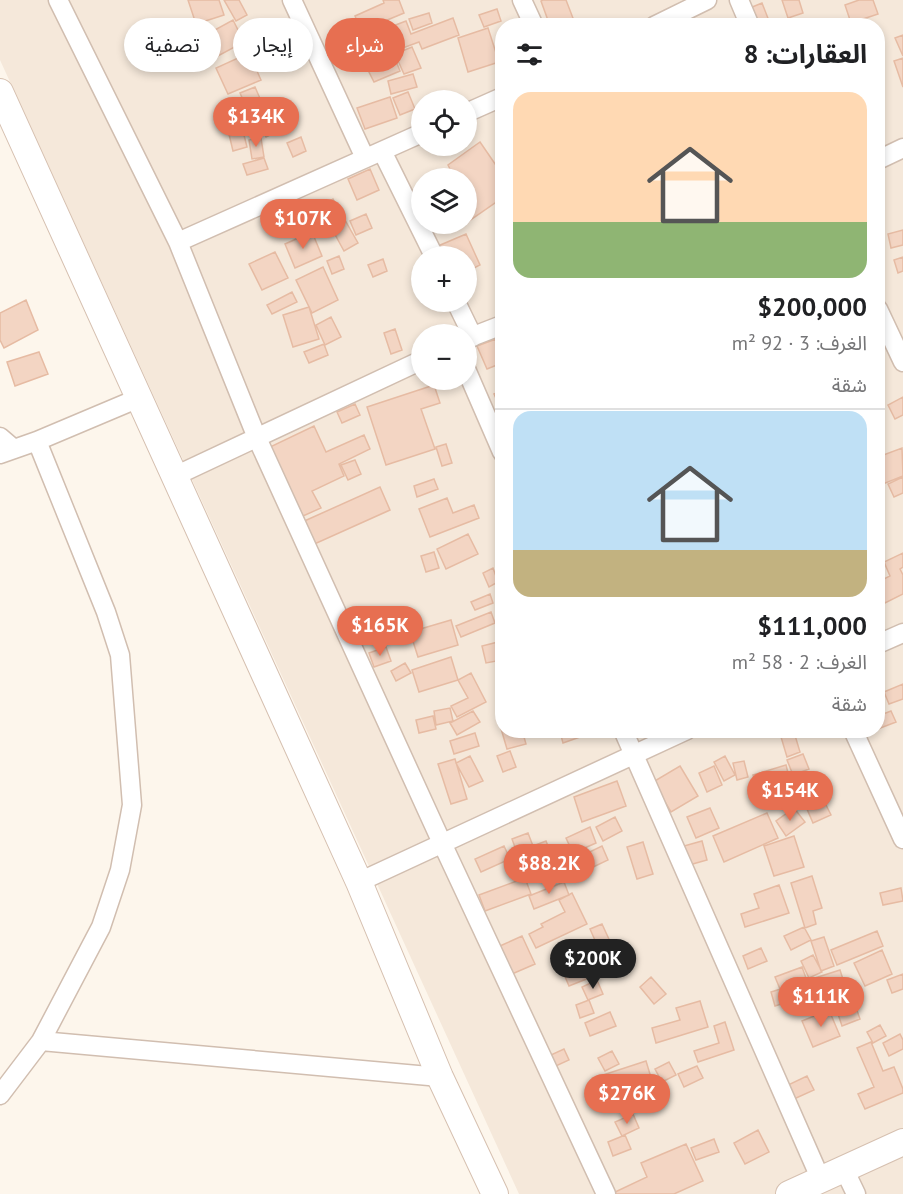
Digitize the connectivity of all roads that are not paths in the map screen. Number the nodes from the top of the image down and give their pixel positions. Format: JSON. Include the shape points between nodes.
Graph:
{"nodes":[{"id":1,"x":58,"y":0,"type":"edge"},
{"id":2,"x":292,"y":0,"type":"edge"},
{"id":3,"x":522,"y":0,"type":"edge"},
{"id":4,"x":707,"y":0,"type":"edge"},
{"id":5,"x":739,"y":0,"type":"edge"},
{"id":6,"x":530,"y":18,"type":"edge"},
{"id":7,"x":670,"y":18,"type":"edge"},
{"id":8,"x":747,"y":18,"type":"edge"},
{"id":9,"x":0,"y":92,"type":"edge"},
{"id":10,"x":495,"y":100,"type":"edge"},
{"id":11,"x":477,"y":108,"type":"edge"},
{"id":12,"x":411,"y":138,"type":"edge"},
{"id":13,"x":903,"y":148,"type":"edge"},
{"id":14,"x":382,"y":151,"type":"junction"},
{"id":15,"x":885,"y":157,"type":"edge"},
{"id":16,"x":365,"y":158,"type":"junction"},
{"id":17,"x":178,"y":242,"type":"junction"},
{"id":18,"x":429,"y":246,"type":"edge"},
{"id":19,"x":885,"y":324,"type":"edge"},
{"id":20,"x":495,"y":327,"type":"edge"},
{"id":21,"x":477,"y":335,"type":"edge"},
{"id":22,"x":903,"y":362,"type":"edge"},
{"id":23,"x":411,"y":365,"type":"edge"},
{"id":24,"x":475,"y":390,"type":"edge"},
{"id":25,"x":139,"y":398,"type":"junction"},
{"id":26,"x":495,"y":436,"type":"edge"},
{"id":27,"x":0,"y":437,"type":"edge"},
{"id":28,"x":257,"y":438,"type":"junction"},
{"id":29,"x":37,"y":441,"type":"junction"},
{"id":30,"x":7,"y":452,"type":"edge"},
{"id":31,"x":175,"y":476,"type":"junction"},
{"id":32,"x":903,"y":633,"type":"edge"},
{"id":33,"x":885,"y":641,"type":"edge"},
{"id":34,"x":627,"y":738,"type":"edge"},
{"id":35,"x":670,"y":738,"type":"edge"},
{"id":36,"x":857,"y":738,"type":"edge"},
{"id":37,"x":634,"y":755,"type":"junction"},
{"id":38,"x":903,"y":839,"type":"edge"},
{"id":39,"x":442,"y":843,"type":"junction"},
{"id":40,"x":359,"y":882,"type":"junction"},
{"id":41,"x":41,"y":1041,"type":"junction"},
{"id":42,"x":440,"y":1077,"type":"junction"},
{"id":43,"x":0,"y":1095,"type":"edge"},
{"id":44,"x":903,"y":1142,"type":"edge"},
{"id":45,"x":833,"y":1174,"type":"junction"},
{"id":46,"x":495,"y":1194,"type":"edge"},
{"id":47,"x":606,"y":1194,"type":"edge"},
{"id":48,"x":789,"y":1194,"type":"edge"},
{"id":49,"x":856,"y":1194,"type":"edge"}],
"edges":[{"from":1,"to":17,"type":"street"},
{"from":2,"to":16,"type":"street"},
{"from":3,"to":6,"type":"street"},
{"from":4,"to":7,"type":"street"},
{"from":5,"to":8,"type":"street"},
{"from":9,"to":25,"type":"street"},
{"from":10,"to":11,"type":"street"},
{"from":12,"to":14,"type":"street"},
{"from":13,"to":15,"type":"street"},
{"from":14,"to":16,"type":"street"},
{"from":14,"to":18,"type":"street"},
{"from":16,"to":17,"type":"street"},
{"from":17,"to":28,"type":"street"},
{"from":19,"to":22,"type":"street"},
{"from":20,"to":21,"type":"street"},
{"from":23,"to":28,"type":"street"},
{"from":24,"to":26,"type":"street"},
{"from":25,"to":29,"type":"street"},
{"from":25,"to":31,"type":"street"},
{"from":27,"to":30,"type":"street"},
{"from":28,"to":31,"type":"street"},
{"from":28,"to":39,"type":"street"},
{"from":29,"to":30,"type":"street"},
{"from":29,"to":41,"type":"street","via":[[120,655],[132,805],[120,870],[101,927]]},
{"from":31,"to":40,"type":"street"},
{"from":32,"to":33,"type":"street"},
{"from":34,"to":37,"type":"street"},
{"from":35,"to":37,"type":"street"},
{"from":36,"to":38,"type":"street"},
{"from":37,"to":39,"type":"street"},
{"from":37,"to":45,"type":"street"},
{"from":39,"to":40,"type":"street"},
{"from":39,"to":47,"type":"street"},
{"from":40,"to":42,"type":"street"},
{"from":41,"to":42,"type":"street"},
{"from":41,"to":43,"type":"street"},
{"from":42,"to":46,"type":"street"},
{"from":44,"to":45,"type":"street"},
{"from":45,"to":48,"type":"street"},
{"from":45,"to":49,"type":"street"}]}
